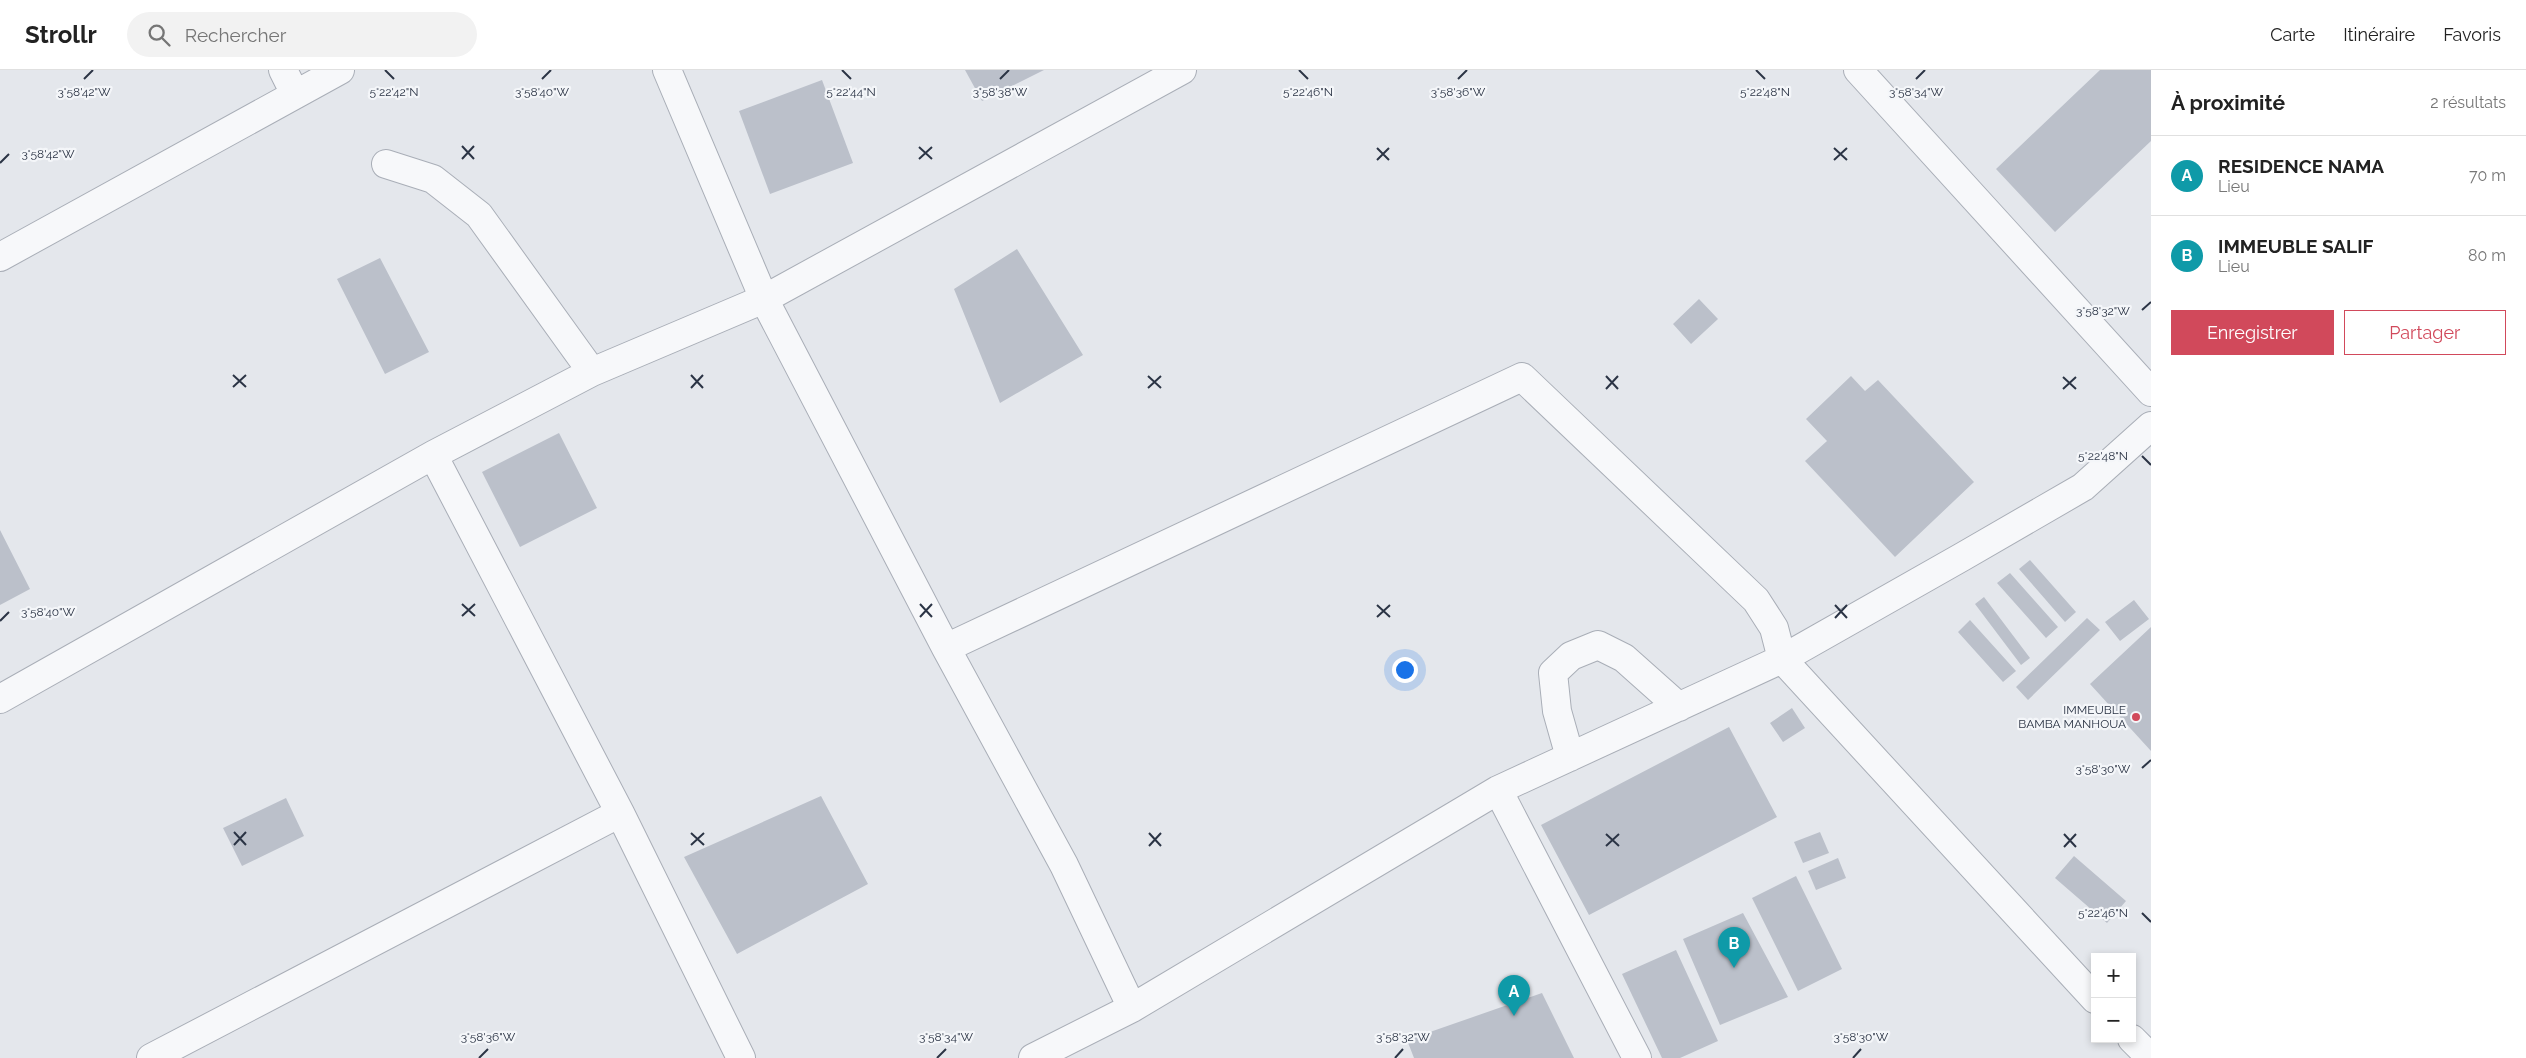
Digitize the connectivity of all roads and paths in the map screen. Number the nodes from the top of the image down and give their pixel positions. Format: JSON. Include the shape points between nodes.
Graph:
{"nodes":[{"id":1,"x":282,"y":70,"type":"edge"},
{"id":2,"x":340,"y":70,"type":"edge"},
{"id":3,"x":667,"y":70,"type":"edge"},
{"id":4,"x":1182,"y":70,"type":"edge"},
{"id":5,"x":1858,"y":70,"type":"edge"},
{"id":6,"x":295,"y":94,"type":"junction"},
{"id":7,"x":386,"y":164,"type":"dead end"},
{"id":8,"x":0,"y":257,"type":"edge"},
{"id":9,"x":764,"y":299,"type":"junction"},
{"id":10,"x":592,"y":372,"type":"junction"},
{"id":11,"x":2151,"y":392,"type":"edge"},
{"id":12,"x":2151,"y":426,"type":"edge"},
{"id":13,"x":433,"y":455,"type":"junction"},
{"id":14,"x":946,"y":648,"type":"junction"},
{"id":15,"x":1782,"y":658,"type":"junction"},
{"id":16,"x":0,"y":699,"type":"edge"},
{"id":17,"x":1679,"y":707,"type":"junction"},
{"id":18,"x":1570,"y":757,"type":"junction"},
{"id":19,"x":1498,"y":790,"type":"junction"},
{"id":20,"x":620,"y":813,"type":"junction"},
{"id":21,"x":2091,"y":994,"type":"edge"},
{"id":22,"x":1132,"y":1008,"type":"junction"},
{"id":23,"x":2136,"y":1042,"type":"edge"},
{"id":24,"x":151,"y":1058,"type":"edge"},
{"id":25,"x":741,"y":1058,"type":"edge"},
{"id":26,"x":1033,"y":1058,"type":"edge"},
{"id":27,"x":1637,"y":1058,"type":"edge"},
{"id":28,"x":2151,"y":1058,"type":"edge"}],
"edges":[{"from":1,"to":6,"type":"street"},
{"from":2,"to":6,"type":"street"},
{"from":3,"to":9,"type":"street"},
{"from":4,"to":9,"type":"street"},
{"from":5,"to":11,"type":"street"},
{"from":6,"to":8,"type":"street"},
{"from":7,"to":10,"type":"street","via":[[433,179],[479,215]]},
{"from":9,"to":10,"type":"street"},
{"from":9,"to":14,"type":"street"},
{"from":10,"to":13,"type":"street"},
{"from":12,"to":15,"type":"street","via":[[2083,487]]},
{"from":13,"to":16,"type":"street"},
{"from":13,"to":20,"type":"street"},
{"from":14,"to":15,"type":"street","via":[[1522,378],[1756,600],[1774,628]]},
{"from":14,"to":22,"type":"street","via":[[1064,865]]},
{"from":15,"to":17,"type":"street"},
{"from":15,"to":21,"type":"street"},
{"from":17,"to":18,"type":"street"},
{"from":17,"to":18,"type":"street","via":[[1624,658],[1598,645],[1571,656],[1553,673],[1557,711]]},
{"from":18,"to":19,"type":"street"},
{"from":19,"to":22,"type":"street"},
{"from":19,"to":27,"type":"street"},
{"from":20,"to":24,"type":"street"},
{"from":20,"to":25,"type":"street"},
{"from":22,"to":26,"type":"street"},
{"from":23,"to":28,"type":"street"}]}
